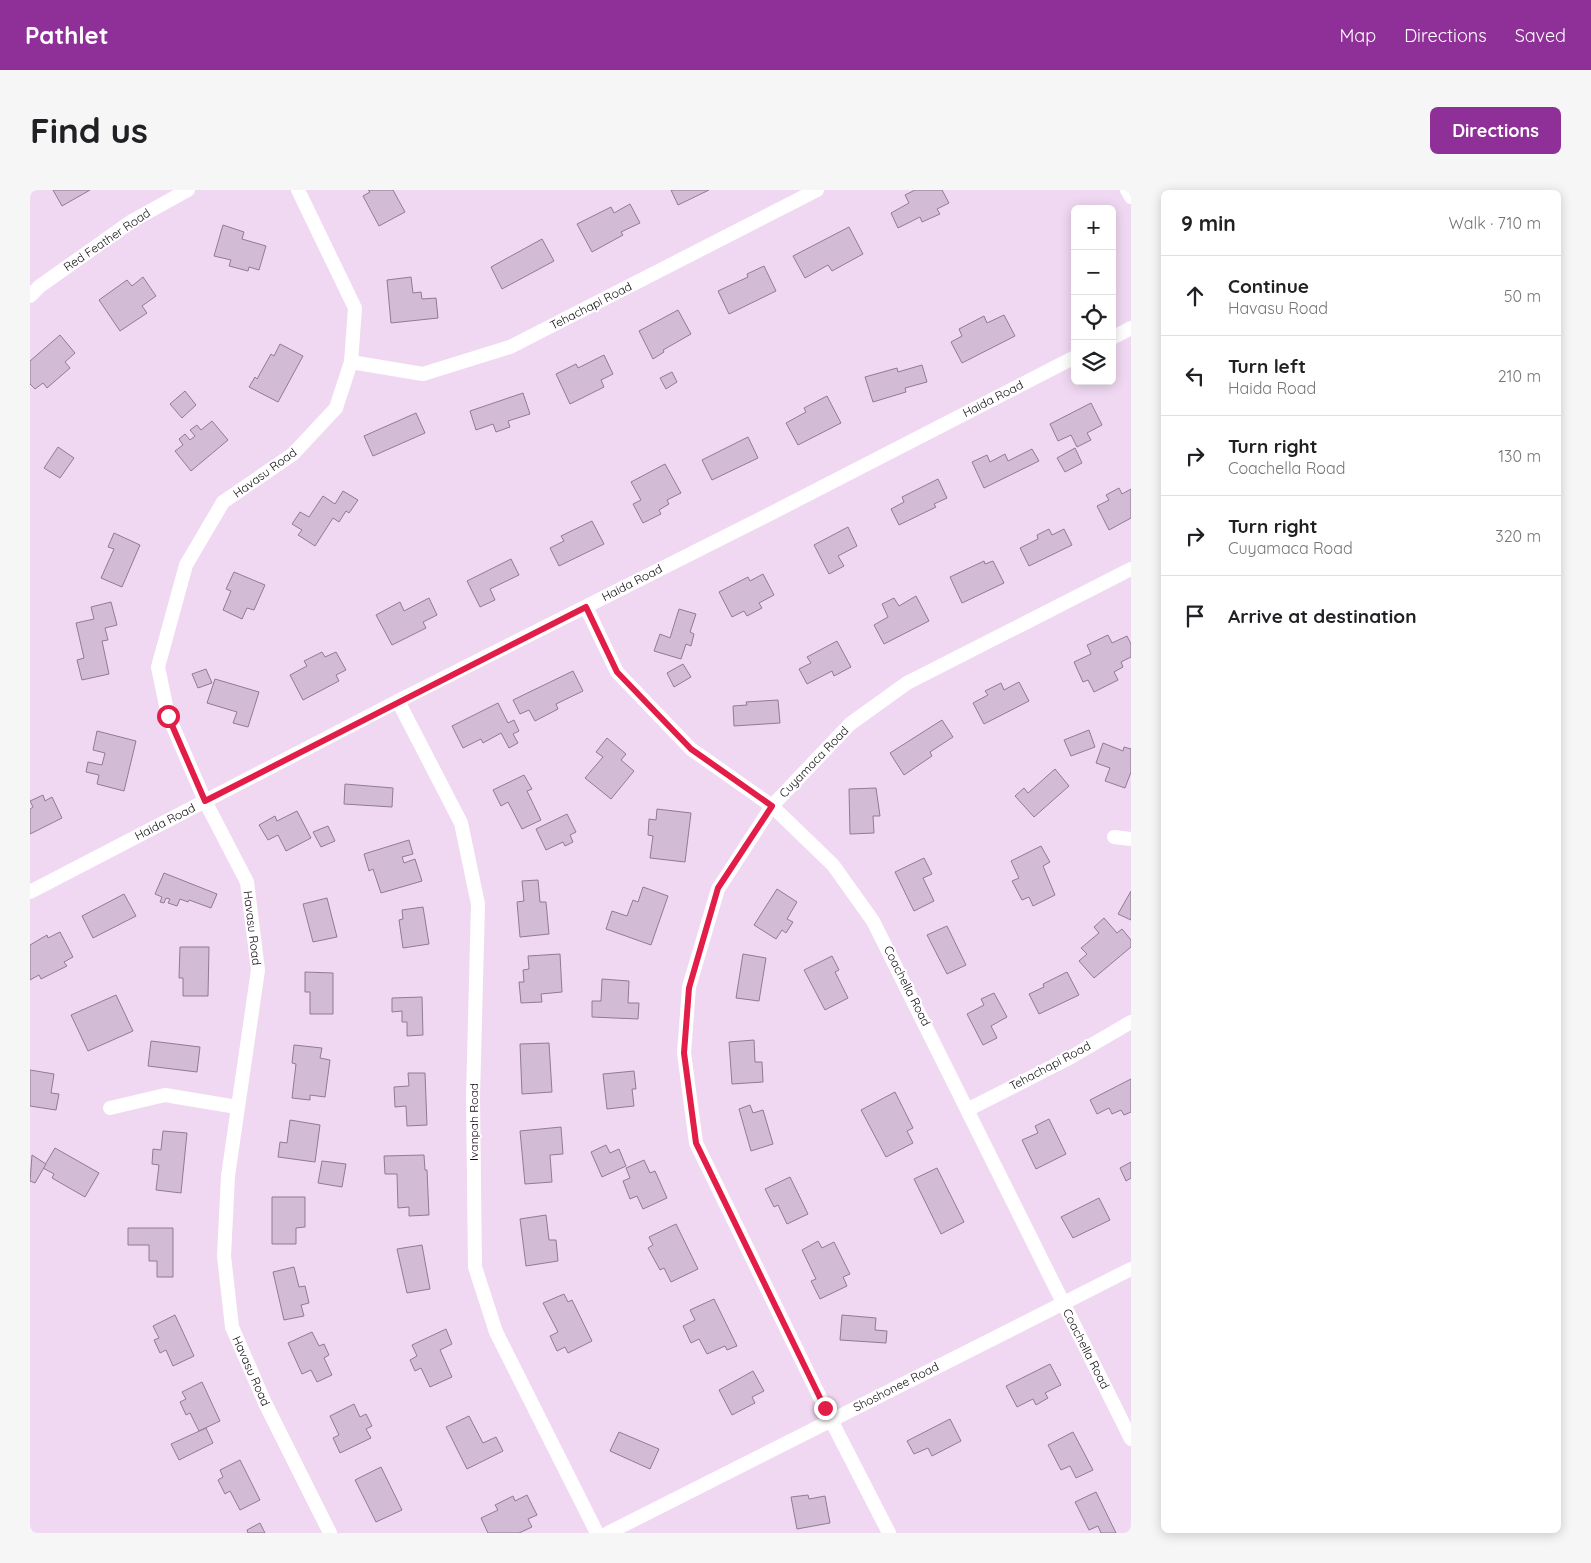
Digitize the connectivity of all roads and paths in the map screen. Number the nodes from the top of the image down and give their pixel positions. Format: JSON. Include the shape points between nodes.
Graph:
{"nodes":[{"id":1,"x":188,"y":190,"type":"edge"},
{"id":2,"x":298,"y":190,"type":"edge"},
{"id":3,"x":817,"y":190,"type":"edge"},
{"id":4,"x":1127,"y":190,"type":"edge"},
{"id":5,"x":1131,"y":197,"type":"edge"},
{"id":6,"x":30,"y":296,"type":"edge"},
{"id":7,"x":1131,"y":328,"type":"edge"},
{"id":8,"x":1116,"y":336,"type":"edge"},
{"id":9,"x":1071,"y":359,"type":"edge"},
{"id":10,"x":351,"y":362,"type":"junction"},
{"id":11,"x":1131,"y":569,"type":"edge"},
{"id":12,"x":586,"y":607,"type":"junction"},
{"id":13,"x":398,"y":701,"type":"junction"},
{"id":14,"x":205,"y":801,"type":"junction"},
{"id":15,"x":772,"y":806,"type":"junction"},
{"id":16,"x":1114,"y":837,"type":"dead end"},
{"id":17,"x":1131,"y":839,"type":"edge"},
{"id":18,"x":30,"y":892,"type":"edge"},
{"id":19,"x":1131,"y":1022,"type":"edge"},
{"id":20,"x":236,"y":1107,"type":"junction"},
{"id":21,"x":110,"y":1108,"type":"dead end"},
{"id":22,"x":969,"y":1109,"type":"junction"},
{"id":23,"x":1131,"y":1269,"type":"edge"},
{"id":24,"x":1063,"y":1303,"type":"junction"},
{"id":25,"x":831,"y":1420,"type":"junction"},
{"id":26,"x":1131,"y":1439,"type":"edge"},
{"id":27,"x":330,"y":1533,"type":"edge"},
{"id":28,"x":597,"y":1533,"type":"edge"},
{"id":29,"x":608,"y":1533,"type":"edge"},
{"id":30,"x":889,"y":1533,"type":"edge"}],
"edges":[{"from":1,"to":6,"type":"street","name":"Red Feather Road","via":[[132,221]]},
{"from":2,"to":10,"type":"street","name":"Havasu Road","via":[[355,308]]},
{"from":3,"to":10,"type":"street","name":"Tehachapi Road","via":[[510,347],[422,374]]},
{"from":4,"to":5,"type":"street"},
{"from":7,"to":8,"type":"street"},
{"from":9,"to":12,"type":"street","name":"Haida Road"},
{"from":10,"to":14,"type":"street","name":"Havasu Road","via":[[336,408],[293,454],[223,502],[186,565],[158,667],[168,716]]},
{"from":11,"to":15,"type":"street","name":"Cuyamaca Road","via":[[907,683],[850,724]]},
{"from":12,"to":13,"type":"street","name":"Haida Road"},
{"from":12,"to":15,"type":"street","name":"Coachella Road","via":[[617,672],[691,749]]},
{"from":13,"to":14,"type":"street","name":"Haida Road"},
{"from":13,"to":28,"type":"street","name":"Ivanpah Road","via":[[461,823],[478,904],[473,1097],[475,1266],[496,1332]]},
{"from":14,"to":18,"type":"street","name":"Haida Road"},
{"from":14,"to":20,"type":"street","name":"Havasu Road","via":[[247,882],[258,970]]},
{"from":15,"to":22,"type":"street","name":"Coachella Road","via":[[833,865],[873,921]]},
{"from":15,"to":25,"type":"street","name":"Cuyamaca Road","via":[[718,888],[689,988],[684,1053],[696,1143]]},
{"from":16,"to":17,"type":"street"},
{"from":19,"to":22,"type":"street","name":"Tehachapi Road"},
{"from":20,"to":21,"type":"street","via":[[165,1095]]},
{"from":20,"to":27,"type":"street","name":"Havasu Road","via":[[224,1256],[232,1327],[265,1404]]},
{"from":22,"to":24,"type":"street","name":"Coachella Road"},
{"from":23,"to":24,"type":"street","name":"Shoshonee Road"},
{"from":24,"to":25,"type":"street","name":"Shoshonee Road"},
{"from":24,"to":26,"type":"street","name":"Coachella Road"},
{"from":25,"to":29,"type":"street","name":"Shoshonee Road"},
{"from":25,"to":30,"type":"street","name":"Cuyamaca Road"}]}
